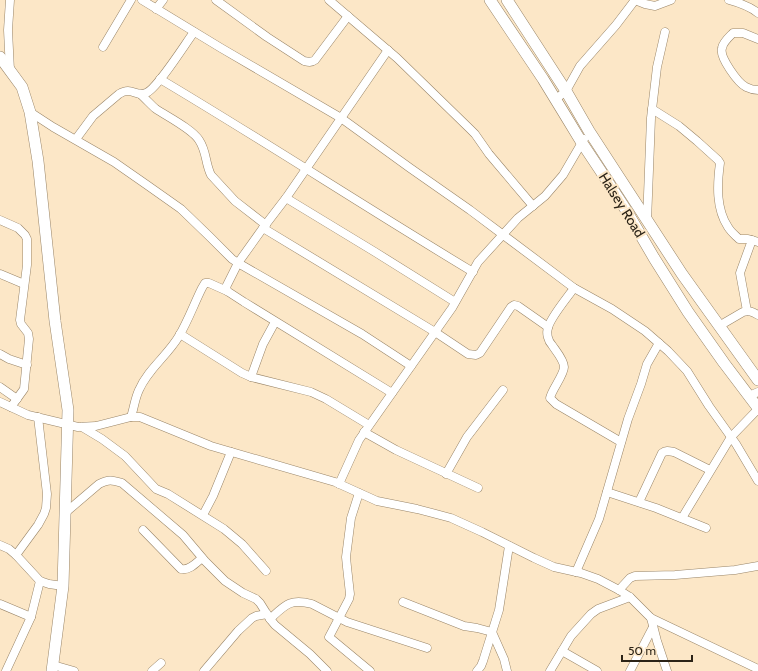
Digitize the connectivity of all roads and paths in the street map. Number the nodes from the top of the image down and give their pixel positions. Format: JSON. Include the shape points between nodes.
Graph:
{"nodes":[{"id":1,"x":10,"y":0,"type":"edge"},
{"id":2,"x":131,"y":0,"type":"edge"},
{"id":3,"x":142,"y":0,"type":"edge"},
{"id":4,"x":163,"y":0,"type":"edge"},
{"id":5,"x":216,"y":0,"type":"edge"},
{"id":6,"x":329,"y":0,"type":"edge"},
{"id":7,"x":490,"y":0,"type":"edge"},
{"id":8,"x":507,"y":0,"type":"edge"},
{"id":9,"x":635,"y":0,"type":"edge"},
{"id":10,"x":671,"y":0,"type":"edge"},
{"id":11,"x":729,"y":0,"type":"edge"},
{"id":12,"x":739,"y":1,"type":"edge"},
{"id":13,"x":156,"y":9,"type":"junction"},
{"id":14,"x":758,"y":13,"type":"edge"},
{"id":15,"x":348,"y":16,"type":"junction"},
{"id":16,"x":524,"y":26,"type":"junction"},
{"id":17,"x":194,"y":32,"type":"junction"},
{"id":18,"x":665,"y":32,"type":"dead end"},
{"id":19,"x":512,"y":33,"type":"junction"},
{"id":20,"x":758,"y":39,"type":"edge"},
{"id":21,"x":103,"y":47,"type":"dead end"},
{"id":22,"x":388,"y":50,"type":"junction"},
{"id":23,"x":0,"y":58,"type":"edge"},
{"id":24,"x":10,"y":71,"type":"junction"},
{"id":25,"x":160,"y":79,"type":"junction"},
{"id":26,"x":758,"y":90,"type":"edge"},
{"id":27,"x":566,"y":91,"type":"junction"},
{"id":28,"x":140,"y":94,"type":"junction"},
{"id":29,"x":556,"y":99,"type":"junction"},
{"id":30,"x":652,"y":109,"type":"junction"},
{"id":31,"x":30,"y":112,"type":"junction"},
{"id":32,"x":341,"y":118,"type":"junction"},
{"id":33,"x":589,"y":131,"type":"junction"},
{"id":34,"x":76,"y":140,"type":"junction"},
{"id":35,"x":582,"y":143,"type":"junction"},
{"id":36,"x":305,"y":169,"type":"junction"},
{"id":37,"x":286,"y":198,"type":"junction"},
{"id":38,"x":533,"y":206,"type":"junction"},
{"id":39,"x":0,"y":220,"type":"edge"},
{"id":40,"x":647,"y":221,"type":"junction"},
{"id":41,"x":264,"y":226,"type":"junction"},
{"id":42,"x":503,"y":235,"type":"junction"},
{"id":43,"x":755,"y":241,"type":"edge"},
{"id":44,"x":238,"y":263,"type":"junction"},
{"id":45,"x":473,"y":272,"type":"junction"},
{"id":46,"x":0,"y":274,"type":"edge"},
{"id":47,"x":24,"y":284,"type":"junction"},
{"id":48,"x":574,"y":288,"type":"junction"},
{"id":49,"x":227,"y":291,"type":"junction"},
{"id":50,"x":455,"y":302,"type":"junction"},
{"id":51,"x":747,"y":311,"type":"junction"},
{"id":52,"x":758,"y":316,"type":"edge"},
{"id":53,"x":275,"y":322,"type":"junction"},
{"id":54,"x":716,"y":322,"type":"junction"},
{"id":55,"x":548,"y":327,"type":"junction"},
{"id":56,"x":699,"y":327,"type":"junction"},
{"id":57,"x":435,"y":332,"type":"junction"},
{"id":58,"x":180,"y":334,"type":"junction"},
{"id":59,"x":659,"y":343,"type":"junction"},
{"id":60,"x":0,"y":354,"type":"edge"},
{"id":61,"x":27,"y":365,"type":"junction"},
{"id":62,"x":411,"y":366,"type":"junction"},
{"id":63,"x":251,"y":377,"type":"junction"},
{"id":64,"x":758,"y":380,"type":"edge"},
{"id":65,"x":0,"y":387,"type":"edge"},
{"id":66,"x":503,"y":390,"type":"dead end"},
{"id":67,"x":392,"y":393,"type":"junction"},
{"id":68,"x":754,"y":394,"type":"edge"},
{"id":69,"x":17,"y":399,"type":"junction"},
{"id":70,"x":0,"y":402,"type":"edge"},
{"id":71,"x":11,"y":408,"type":"junction"},
{"id":72,"x":758,"y":408,"type":"edge"},
{"id":73,"x":38,"y":417,"type":"junction"},
{"id":74,"x":131,"y":417,"type":"junction"},
{"id":75,"x":67,"y":425,"type":"junction"},
{"id":76,"x":82,"y":427,"type":"junction"},
{"id":77,"x":367,"y":429,"type":"junction"},
{"id":78,"x":731,"y":437,"type":"junction"},
{"id":79,"x":622,"y":442,"type":"junction"},
{"id":80,"x":231,"y":452,"type":"junction"},
{"id":81,"x":710,"y":470,"type":"junction"},
{"id":82,"x":446,"y":474,"type":"junction"},
{"id":83,"x":758,"y":481,"type":"edge"},
{"id":84,"x":339,"y":484,"type":"junction"},
{"id":85,"x":478,"y":488,"type":"dead end"},
{"id":86,"x":607,"y":492,"type":"junction"},
{"id":87,"x":359,"y":493,"type":"junction"},
{"id":88,"x":639,"y":502,"type":"junction"},
{"id":89,"x":65,"y":513,"type":"junction"},
{"id":90,"x":203,"y":515,"type":"junction"},
{"id":91,"x":682,"y":518,"type":"junction"},
{"id":92,"x":706,"y":528,"type":"dead end"},
{"id":93,"x":143,"y":530,"type":"dead end"},
{"id":94,"x":0,"y":545,"type":"edge"},
{"id":95,"x":510,"y":546,"type":"junction"},
{"id":96,"x":16,"y":555,"type":"junction"},
{"id":97,"x":202,"y":558,"type":"junction"},
{"id":98,"x":758,"y":566,"type":"edge"},
{"id":99,"x":266,"y":571,"type":"dead end"},
{"id":100,"x":576,"y":572,"type":"junction"},
{"id":101,"x":40,"y":581,"type":"junction"},
{"id":102,"x":63,"y":586,"type":"junction"},
{"id":103,"x":619,"y":590,"type":"junction"},
{"id":104,"x":630,"y":597,"type":"junction"},
{"id":105,"x":403,"y":602,"type":"dead end"},
{"id":106,"x":0,"y":604,"type":"edge"},
{"id":107,"x":31,"y":617,"type":"junction"},
{"id":108,"x":268,"y":617,"type":"junction"},
{"id":109,"x":339,"y":618,"type":"junction"},
{"id":110,"x":651,"y":618,"type":"junction"},
{"id":111,"x":653,"y":627,"type":"junction"},
{"id":112,"x":492,"y":632,"type":"junction"},
{"id":113,"x":427,"y":648,"type":"dead end"},
{"id":114,"x":562,"y":651,"type":"junction"},
{"id":115,"x":161,"y":663,"type":"dead end"},
{"id":116,"x":52,"y":668,"type":"edge"},
{"id":117,"x":758,"y":669,"type":"edge"},
{"id":118,"x":6,"y":671,"type":"edge"},
{"id":119,"x":74,"y":671,"type":"edge"},
{"id":120,"x":152,"y":671,"type":"edge"},
{"id":121,"x":204,"y":671,"type":"edge"},
{"id":122,"x":327,"y":671,"type":"edge"},
{"id":123,"x":370,"y":671,"type":"edge"},
{"id":124,"x":477,"y":671,"type":"edge"},
{"id":125,"x":507,"y":671,"type":"edge"},
{"id":126,"x":550,"y":671,"type":"edge"},
{"id":127,"x":597,"y":671,"type":"edge"},
{"id":128,"x":630,"y":671,"type":"edge"},
{"id":129,"x":667,"y":671,"type":"edge"}],
"edges":[{"from":1,"to":24,"type":"street"},
{"from":2,"to":21,"type":"street"},
{"from":3,"to":13,"type":"street"},
{"from":4,"to":13,"type":"street"},
{"from":5,"to":15,"type":"street","via":[[267,37],[309,62],[315,60]]},
{"from":6,"to":15,"type":"street"},
{"from":7,"to":19,"type":"street","name":"Halsey Road"},
{"from":8,"to":16,"type":"street"},
{"from":9,"to":10,"type":"street","via":[[655,6]]},
{"from":9,"to":27,"type":"street","via":[[580,66]]},
{"from":11,"to":12,"type":"street"},
{"from":12,"to":14,"type":"street"},
{"from":13,"to":17,"type":"street"},
{"from":15,"to":22,"type":"street"},
{"from":16,"to":19,"type":"street"},
{"from":16,"to":27,"type":"street"},
{"from":17,"to":25,"type":"street"},
{"from":17,"to":32,"type":"street"},
{"from":18,"to":30,"type":"street","via":[[657,67]]},
{"from":19,"to":29,"type":"street","name":"Halsey Road"},
{"from":20,"to":26,"type":"street","via":[[743,33],[733,33],[722,51],[729,69],[738,81],[744,87]]},
{"from":22,"to":32,"type":"street"},
{"from":22,"to":38,"type":"street","via":[[470,129]]},
{"from":23,"to":24,"type":"street"},
{"from":24,"to":31,"type":"street","via":[[22,87]]},
{"from":25,"to":28,"type":"street","via":[[152,89]]},
{"from":25,"to":36,"type":"street"},
{"from":27,"to":29,"type":"street"},
{"from":27,"to":33,"type":"street"},
{"from":28,"to":34,"type":"street","via":[[129,90],[119,94],[93,116]]},
{"from":28,"to":41,"type":"street","via":[[198,138],[205,151],[211,175],[235,201]]},
{"from":29,"to":35,"type":"street","name":"Halsey Road"},
{"from":30,"to":40,"type":"street"},
{"from":30,"to":43,"type":"street","via":[[679,126],[718,160],[718,190],[724,219],[739,239]]},
{"from":31,"to":34,"type":"street"},
{"from":31,"to":75,"type":"street","via":[[68,410]]},
{"from":32,"to":36,"type":"street"},
{"from":32,"to":42,"type":"street"},
{"from":33,"to":35,"type":"street"},
{"from":33,"to":40,"type":"street"},
{"from":34,"to":44,"type":"street","via":[[114,162],[181,209]]},
{"from":35,"to":38,"type":"street","via":[[563,175],[546,196]]},
{"from":35,"to":56,"type":"street","name":"Halsey Road"},
{"from":36,"to":37,"type":"street"},
{"from":36,"to":45,"type":"street"},
{"from":37,"to":41,"type":"street"},
{"from":37,"to":50,"type":"street"},
{"from":38,"to":42,"type":"street"},
{"from":39,"to":47,"type":"street","via":[[18,228],[27,239]]},
{"from":40,"to":54,"type":"street"},
{"from":41,"to":44,"type":"street"},
{"from":41,"to":57,"type":"street"},
{"from":42,"to":45,"type":"street","via":[[478,262]]},
{"from":42,"to":48,"type":"street"},
{"from":43,"to":51,"type":"street","via":[[740,273]]},
{"from":44,"to":49,"type":"street","via":[[226,287]]},
{"from":44,"to":62,"type":"street","via":[[362,334]]},
{"from":45,"to":50,"type":"street"},
{"from":46,"to":47,"type":"street"},
{"from":47,"to":61,"type":"street","via":[[20,320],[29,339]]},
{"from":48,"to":55,"type":"street"},
{"from":48,"to":59,"type":"street","via":[[612,309]]},
{"from":49,"to":53,"type":"street"},
{"from":49,"to":58,"type":"street","via":[[205,283]]},
{"from":50,"to":57,"type":"street"},
{"from":51,"to":52,"type":"street"},
{"from":51,"to":54,"type":"street"},
{"from":53,"to":63,"type":"street","via":[[263,344]]},
{"from":53,"to":67,"type":"street"},
{"from":54,"to":56,"type":"street"},
{"from":54,"to":64,"type":"street"},
{"from":55,"to":57,"type":"street","via":[[514,305],[476,355],[468,354]]},
{"from":55,"to":79,"type":"street","via":[[550,343],[564,368],[550,398]]},
{"from":56,"to":68,"type":"street","name":"Halsey Road"},
{"from":57,"to":62,"type":"street"},
{"from":58,"to":63,"type":"street"},
{"from":58,"to":74,"type":"street","via":[[142,383]]},
{"from":59,"to":78,"type":"street","via":[[687,371]]},
{"from":59,"to":79,"type":"street","via":[[647,364]]},
{"from":60,"to":61,"type":"street"},
{"from":61,"to":69,"type":"street","via":[[24,389]]},
{"from":62,"to":67,"type":"street"},
{"from":63,"to":77,"type":"street","via":[[311,392]]},
{"from":65,"to":69,"type":"street"},
{"from":66,"to":82,"type":"street","via":[[467,437]]},
{"from":67,"to":77,"type":"street"},
{"from":68,"to":72,"type":"street","name":"Halsey Road"},
{"from":69,"to":71,"type":"street"},
{"from":70,"to":71,"type":"street"},
{"from":71,"to":73,"type":"street"},
{"from":72,"to":78,"type":"street"},
{"from":73,"to":75,"type":"street"},
{"from":73,"to":96,"type":"street","via":[[47,494],[46,508],[38,525]]},
{"from":74,"to":76,"type":"street"},
{"from":74,"to":80,"type":"street","via":[[140,417]]},
{"from":75,"to":76,"type":"street"},
{"from":75,"to":89,"type":"street"},
{"from":76,"to":90,"type":"street","via":[[125,456],[156,489]]},
{"from":77,"to":82,"type":"street","via":[[396,450]]},
{"from":77,"to":84,"type":"street","via":[[359,440]]},
{"from":78,"to":81,"type":"street"},
{"from":78,"to":83,"type":"street"},
{"from":79,"to":86,"type":"street"},
{"from":80,"to":84,"type":"street"},
{"from":80,"to":90,"type":"street","via":[[214,496]]},
{"from":81,"to":88,"type":"street","via":[[674,452],[665,451]]},
{"from":81,"to":91,"type":"street"},
{"from":82,"to":85,"type":"street"},
{"from":84,"to":87,"type":"street"},
{"from":86,"to":88,"type":"street"},
{"from":86,"to":100,"type":"street","via":[[599,519]]},
{"from":87,"to":95,"type":"street","via":[[377,501],[451,518]]},
{"from":87,"to":109,"type":"street","via":[[351,518],[346,557],[350,594]]},
{"from":88,"to":91,"type":"street"},
{"from":89,"to":97,"type":"street","via":[[106,480],[122,483],[183,535]]},
{"from":89,"to":102,"type":"street"},
{"from":90,"to":99,"type":"street","via":[[242,544]]},
{"from":91,"to":92,"type":"street"},
{"from":93,"to":97,"type":"street","via":[[181,569],[188,569]]},
{"from":94,"to":96,"type":"street"},
{"from":95,"to":100,"type":"street","via":[[554,567]]},
{"from":95,"to":112,"type":"street","via":[[499,610]]},
{"from":96,"to":101,"type":"street"},
{"from":97,"to":108,"type":"street","via":[[225,581],[256,599]]},
{"from":98,"to":103,"type":"street","via":[[676,575],[635,576]]},
{"from":100,"to":103,"type":"street","via":[[598,579]]},
{"from":101,"to":102,"type":"street"},
{"from":101,"to":107,"type":"street"},
{"from":102,"to":116,"type":"street"},
{"from":103,"to":104,"type":"street"},
{"from":104,"to":110,"type":"street"},
{"from":104,"to":114,"type":"street","via":[[591,614],[571,636]]},
{"from":105,"to":112,"type":"street","via":[[464,626]]},
{"from":106,"to":107,"type":"street"},
{"from":107,"to":118,"type":"street"},
{"from":108,"to":109,"type":"street","via":[[288,603],[301,602],[312,604]]},
{"from":108,"to":121,"type":"street","via":[[252,618]]},
{"from":108,"to":122,"type":"street"},
{"from":109,"to":113,"type":"street"},
{"from":109,"to":123,"type":"street","via":[[329,637]]},
{"from":110,"to":111,"type":"street"},
{"from":110,"to":117,"type":"street"},
{"from":111,"to":128,"type":"street"},
{"from":111,"to":129,"type":"street"},
{"from":112,"to":124,"type":"street"},
{"from":112,"to":125,"type":"street"},
{"from":114,"to":126,"type":"street"},
{"from":114,"to":127,"type":"street"},
{"from":115,"to":120,"type":"street"},
{"from":116,"to":119,"type":"street"}]}
